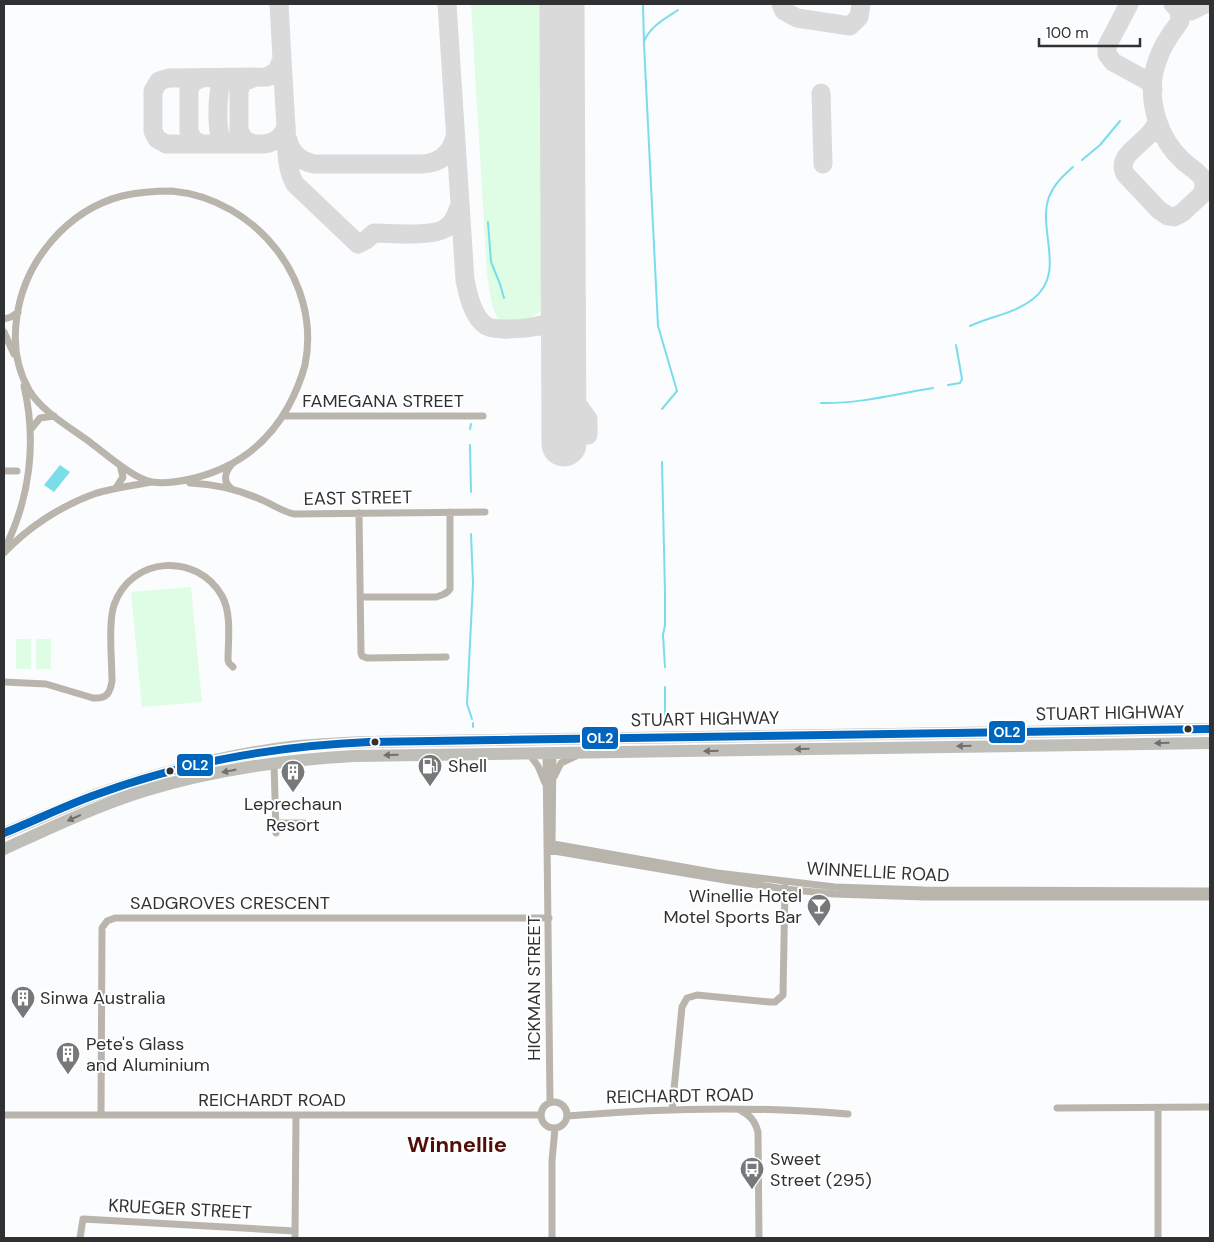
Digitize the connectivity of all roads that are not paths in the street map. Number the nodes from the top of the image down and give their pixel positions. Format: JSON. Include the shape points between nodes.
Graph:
{"nodes":[{"id":1,"x":18,"y":312,"type":"junction"},
{"id":2,"x":4,"y":319,"type":"edge"},
{"id":3,"x":4,"y":332,"type":"edge"},
{"id":4,"x":20,"y":370,"type":"junction"},
{"id":5,"x":54,"y":416,"type":"junction"},
{"id":6,"x":283,"y":416,"type":"junction"},
{"id":7,"x":483,"y":416,"type":"dead end"},
{"id":8,"x":31,"y":428,"type":"junction"},
{"id":9,"x":234,"y":463,"type":"junction"},
{"id":10,"x":120,"y":465,"type":"junction"},
{"id":11,"x":4,"y":471,"type":"edge"},
{"id":12,"x":17,"y":471,"type":"dead end"},
{"id":13,"x":177,"y":481,"type":"junction"},
{"id":14,"x":151,"y":482,"type":"junction"},
{"id":15,"x":116,"y":488,"type":"junction"},
{"id":16,"x":234,"y":490,"type":"junction"},
{"id":17,"x":450,"y":512,"type":"junction"},
{"id":18,"x":484,"y":512,"type":"dead end"},
{"id":19,"x":359,"y":513,"type":"junction"},
{"id":20,"x":4,"y":550,"type":"edge"},
{"id":21,"x":4,"y":554,"type":"edge"},
{"id":22,"x":360,"y":596,"type":"junction"},
{"id":23,"x":446,"y":657,"type":"dead end"},
{"id":24,"x":233,"y":667,"type":"dead end"},
{"id":25,"x":4,"y":682,"type":"edge"},
{"id":26,"x":1210,"y":729,"type":"edge"},
{"id":27,"x":565,"y":739,"type":"junction"},
{"id":28,"x":468,"y":741,"type":"junction"},
{"id":29,"x":393,"y":742,"type":"junction"},
{"id":30,"x":1210,"y":743,"type":"edge"},
{"id":31,"x":549,"y":752,"type":"junction"},
{"id":32,"x":590,"y":752,"type":"junction"},
{"id":33,"x":529,"y":754,"type":"junction"},
{"id":34,"x":449,"y":755,"type":"junction"},
{"id":35,"x":274,"y":763,"type":"junction"},
{"id":36,"x":552,"y":784,"type":"junction"},
{"id":37,"x":548,"y":793,"type":"junction"},
{"id":38,"x":116,"y":794,"type":"junction"},
{"id":39,"x":276,"y":823,"type":"junction"},
{"id":40,"x":304,"y":823,"type":"dead end"},
{"id":41,"x":4,"y":833,"type":"edge"},
{"id":42,"x":276,"y":833,"type":"dead end"},
{"id":43,"x":550,"y":847,"type":"junction"},
{"id":44,"x":4,"y":849,"type":"edge"},
{"id":45,"x":785,"y":885,"type":"junction"},
{"id":46,"x":1210,"y":891,"type":"edge"},
{"id":47,"x":1210,"y":897,"type":"edge"},
{"id":48,"x":549,"y":918,"type":"junction"},
{"id":49,"x":550,"y":1102,"type":"junction"},
{"id":50,"x":1056,"y":1108,"type":"dead end"},
{"id":51,"x":1158,"y":1108,"type":"junction"},
{"id":52,"x":1210,"y":1108,"type":"edge"},
{"id":53,"x":672,"y":1110,"type":"junction"},
{"id":54,"x":740,"y":1110,"type":"junction"},
{"id":55,"x":848,"y":1114,"type":"dead end"},
{"id":56,"x":4,"y":1115,"type":"edge"},
{"id":57,"x":101,"y":1115,"type":"junction"},
{"id":58,"x":296,"y":1115,"type":"junction"},
{"id":59,"x":541,"y":1115,"type":"junction"},
{"id":60,"x":567,"y":1116,"type":"junction"},
{"id":61,"x":555,"y":1128,"type":"junction"},
{"id":62,"x":296,"y":1235,"type":"edge"},
{"id":63,"x":80,"y":1238,"type":"edge"},
{"id":64,"x":552,"y":1238,"type":"edge"},
{"id":65,"x":759,"y":1238,"type":"edge"},
{"id":66,"x":1158,"y":1238,"type":"edge"}],
"edges":[{"from":1,"to":2,"type":"street"},
{"from":1,"to":4,"type":"street","via":[[15,343]]},
{"from":1,"to":6,"type":"street","via":[[28,278],[45,249],[68,224],[93,208],[120,196],[148,192],[182,192],[214,202],[247,220],[273,244],[287,264],[302,301],[307,338],[305,364]]},
{"from":3,"to":4,"type":"street"},
{"from":4,"to":5,"type":"street","via":[[36,400]]},
{"from":4,"to":8,"type":"street"},
{"from":5,"to":8,"type":"street","via":[[40,418]]},
{"from":5,"to":10,"type":"street"},
{"from":6,"to":7,"type":"street","name":"FAMEGANA STREET"},
{"from":6,"to":9,"type":"street","via":[[261,443]]},
{"from":8,"to":20,"type":"street","via":[[29,476]]},
{"from":9,"to":13,"type":"street","via":[[205,476]]},
{"from":9,"to":16,"type":"street","via":[[225,477]]},
{"from":10,"to":14,"type":"street"},
{"from":10,"to":15,"type":"street","via":[[123,477]]},
{"from":11,"to":12,"type":"street"},
{"from":13,"to":14,"type":"street"},
{"from":13,"to":16,"type":"street","name":"EAST STREET"},
{"from":14,"to":15,"type":"street"},
{"from":15,"to":21,"type":"street","via":[[94,494],[58,512],[32,529]]},
{"from":16,"to":19,"type":"street","name":"EAST STREET","via":[[291,513]]},
{"from":17,"to":18,"type":"street","name":"EAST STREET"},
{"from":17,"to":19,"type":"street","name":"EAST STREET"},
{"from":17,"to":22,"type":"street","via":[[449,591],[436,597]]},
{"from":19,"to":22,"type":"street"},
{"from":22,"to":23,"type":"street","via":[[362,656]]},
{"from":24,"to":25,"type":"street","via":[[228,660],[226,608],[218,590],[194,570],[166,566],[137,575],[117,599],[112,617],[112,682],[106,696],[99,699],[46,684]]},
{"from":26,"to":27,"type":"highway","name":"STUART HIGHWAY"},
{"from":27,"to":28,"type":"highway","name":"STUART HIGHWAY"},
{"from":27,"to":31,"type":"highway","via":[[554,742]]},
{"from":28,"to":29,"type":"highway","name":"STUART HIGHWAY"},
{"from":28,"to":31,"type":"highway","via":[[477,744],[542,743]]},
{"from":29,"to":34,"type":"highway","via":[[438,745]]},
{"from":29,"to":38,"type":"highway","name":"STUART HIGHWAY","via":[[310,745],[245,754],[174,770]]},
{"from":30,"to":32,"type":"highway","name":"STUART HIGHWAY","one_way":true},
{"from":31,"to":32,"type":"highway","name":"STUART HIGHWAY"},
{"from":31,"to":33,"type":"highway","name":"STUART HIGHWAY"},
{"from":31,"to":36,"type":"street","name":"HICKMAN STREET"},
{"from":31,"to":37,"type":"street","name":"HICKMAN STREET"},
{"from":32,"to":36,"type":"street","name":"HICKMAN STREET","via":[[564,761]]},
{"from":33,"to":34,"type":"highway","name":"STUART HIGHWAY"},
{"from":33,"to":37,"type":"street","name":"HICKMAN STREET","via":[[538,766]]},
{"from":34,"to":35,"type":"highway","name":"STUART HIGHWAY","one_way":true,"via":[[354,756]]},
{"from":35,"to":38,"type":"highway","name":"STUART HIGHWAY","one_way":true},
{"from":35,"to":39,"type":"street"},
{"from":36,"to":43,"type":"street","name":"HICKMAN STREET"},
{"from":37,"to":43,"type":"street","name":"HICKMAN STREET"},
{"from":38,"to":41,"type":"highway","name":"STUART HIGHWAY","via":[[78,802]]},
{"from":38,"to":44,"type":"highway","name":"STUART HIGHWAY","one_way":true},
{"from":39,"to":40,"type":"street"},
{"from":39,"to":42,"type":"street"},
{"from":43,"to":45,"type":"street","name":"WINNELLIE ROAD"},
{"from":43,"to":48,"type":"street","name":"HICKMAN STREET"},
{"from":45,"to":46,"type":"street","name":"WINNELLIE ROAD","via":[[924,890]]},
{"from":45,"to":47,"type":"street","name":"WINNELLIE ROAD","via":[[834,894],[886,896]]},
{"from":45,"to":53,"type":"street","via":[[783,995],[775,1002],[697,995],[688,998],[682,1007]]},
{"from":48,"to":49,"type":"street","name":"HICKMAN STREET"},
{"from":48,"to":57,"type":"street","name":"SADGROVES CRESCENT","via":[[115,918],[107,921],[102,928]]},
{"from":49,"to":59,"type":"street"},
{"from":49,"to":60,"type":"street","via":[[564,1107]]},
{"from":50,"to":51,"type":"street"},
{"from":51,"to":52,"type":"street"},
{"from":51,"to":66,"type":"street"},
{"from":53,"to":54,"type":"street","name":"REICHARDT ROAD"},
{"from":53,"to":60,"type":"street","name":"REICHARDT ROAD"},
{"from":54,"to":55,"type":"street","name":"REICHARDT ROAD"},
{"from":54,"to":65,"type":"street","via":[[755,1122],[758,1132]]},
{"from":56,"to":57,"type":"street","name":"REICHARDT ROAD"},
{"from":57,"to":58,"type":"street","name":"REICHARDT ROAD"},
{"from":58,"to":59,"type":"street","name":"REICHARDT ROAD"},
{"from":58,"to":62,"type":"street"},
{"from":59,"to":61,"type":"street","via":[[545,1124]]},
{"from":60,"to":61,"type":"street","via":[[563,1124]]},
{"from":61,"to":64,"type":"street"},
{"from":62,"to":63,"type":"street","name":"KRUEGER STREET","via":[[82,1219]]}]}
